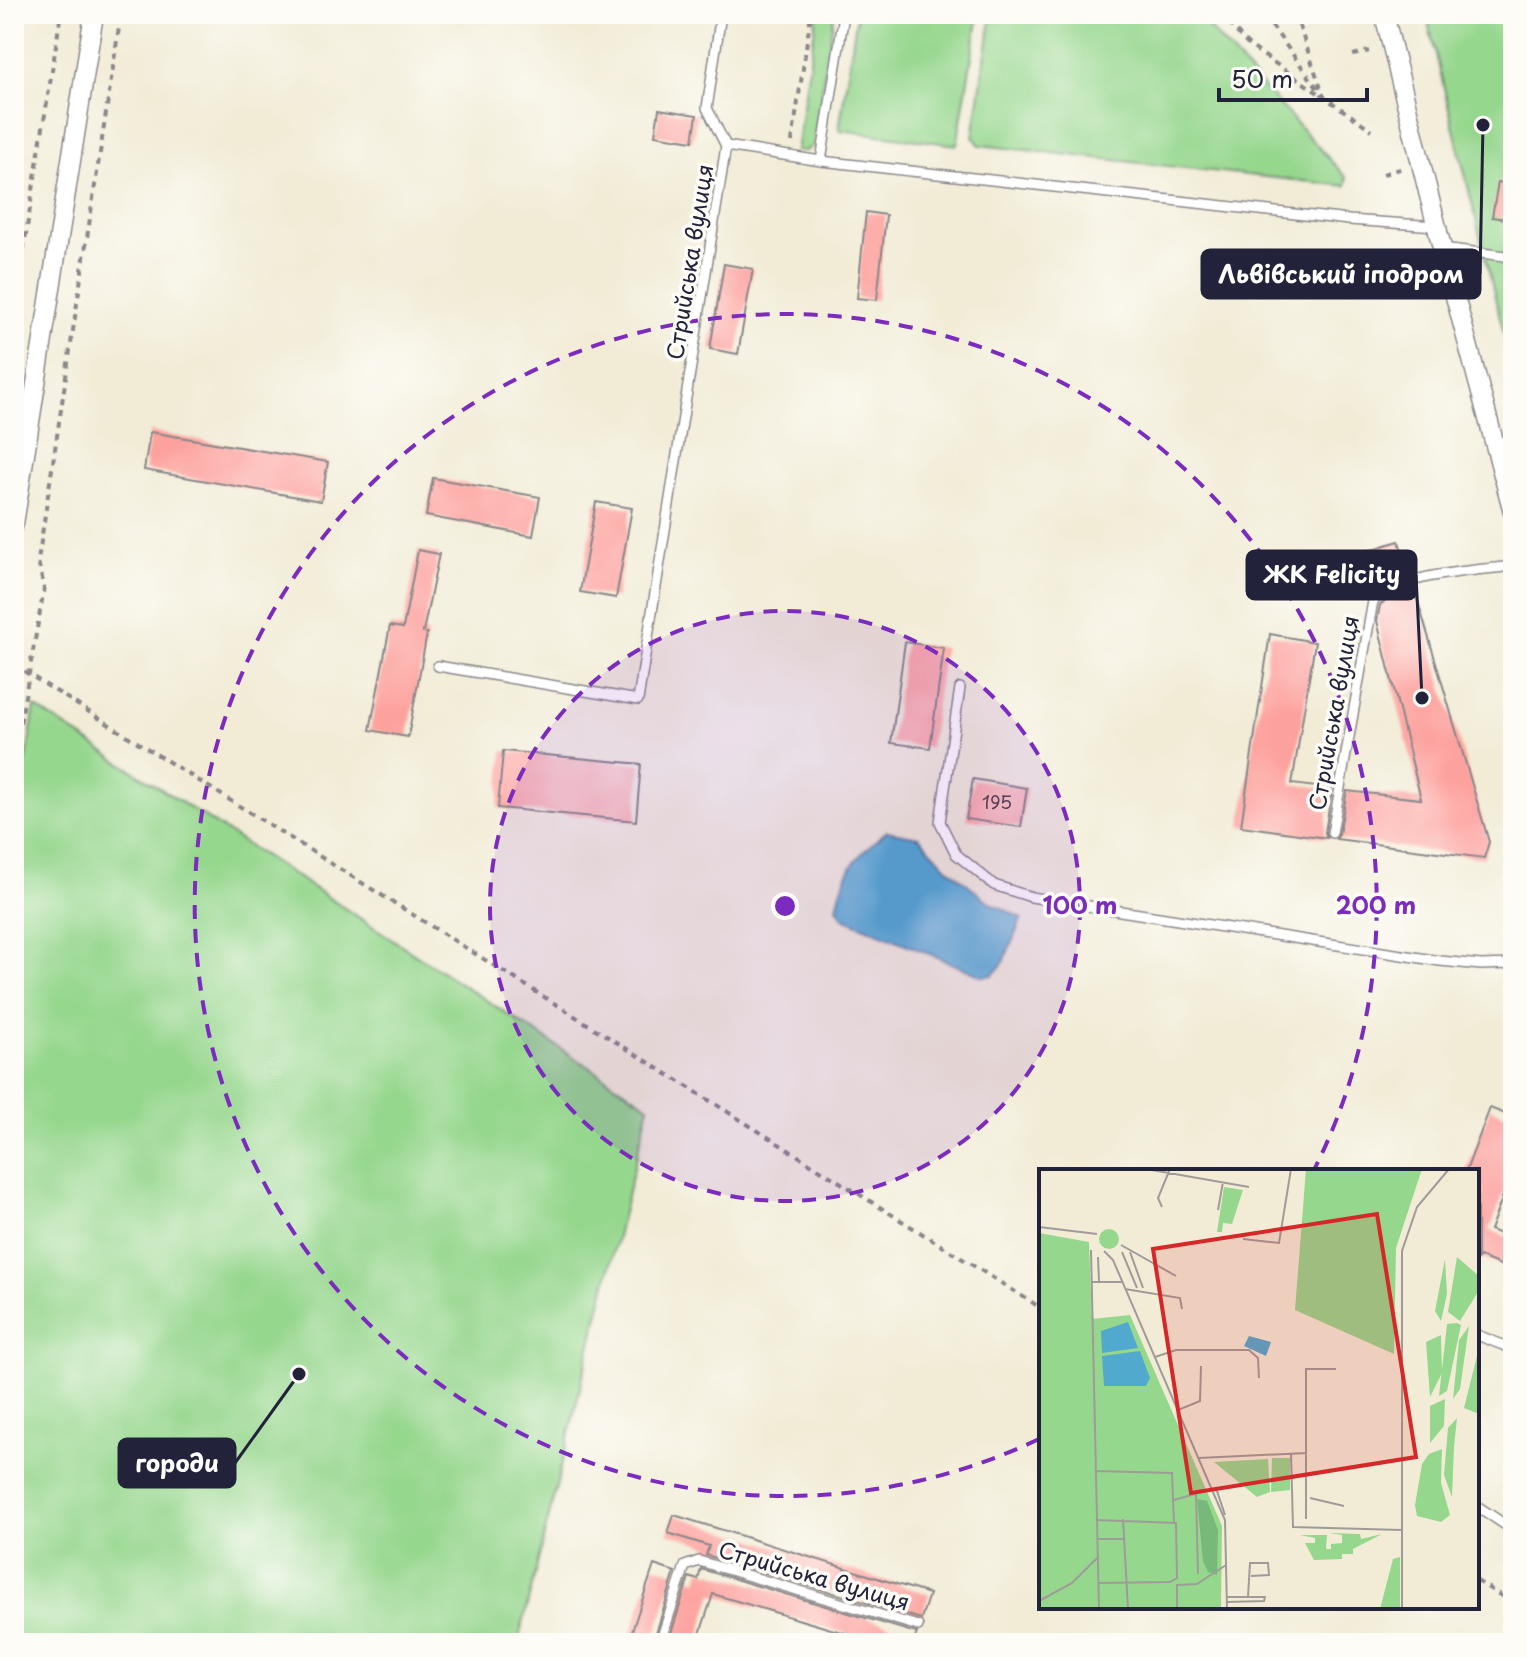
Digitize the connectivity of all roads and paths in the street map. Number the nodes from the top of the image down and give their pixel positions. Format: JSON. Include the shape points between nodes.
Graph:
{"nodes":[{"id":1,"x":61,"y":14,"type":"edge"},
{"id":2,"x":94,"y":14,"type":"edge"},
{"id":3,"x":121,"y":14,"type":"edge"},
{"id":4,"x":721,"y":14,"type":"edge"},
{"id":5,"x":811,"y":14,"type":"edge"},
{"id":6,"x":844,"y":14,"type":"edge"},
{"id":7,"x":1221,"y":14,"type":"edge"},
{"id":8,"x":1263,"y":14,"type":"edge"},
{"id":9,"x":1295,"y":14,"type":"edge"},
{"id":10,"x":1384,"y":14,"type":"edge"},
{"id":11,"x":1369,"y":51,"type":"dead end"},
{"id":12,"x":1353,"y":55,"type":"dead end"},
{"id":13,"x":1324,"y":97,"type":"junction"},
{"id":14,"x":1372,"y":130,"type":"dead end"},
{"id":15,"x":726,"y":146,"type":"junction"},
{"id":16,"x":790,"y":156,"type":"junction"},
{"id":17,"x":821,"y":161,"type":"junction"},
{"id":18,"x":1436,"y":226,"type":"junction"},
{"id":19,"x":1442,"y":248,"type":"junction"},
{"id":20,"x":1513,"y":257,"type":"edge"},
{"id":21,"x":14,"y":309,"type":"edge"},
{"id":22,"x":1513,"y":512,"type":"edge"},
{"id":23,"x":14,"y":524,"type":"edge"},
{"id":24,"x":1513,"y":566,"type":"edge"},
{"id":25,"x":14,"y":665,"type":"edge"},
{"id":26,"x":438,"y":666,"type":"dead end"},
{"id":27,"x":29,"y":674,"type":"junction"},
{"id":28,"x":960,"y":688,"type":"dead end"},
{"id":29,"x":14,"y":758,"type":"edge"},
{"id":30,"x":1332,"y":833,"type":"dead end"},
{"id":31,"x":1513,"y":964,"type":"edge"},
{"id":32,"x":1039,"y":1307,"type":"edge"},
{"id":33,"x":1479,"y":1336,"type":"edge"},
{"id":34,"x":1513,"y":1349,"type":"edge"},
{"id":35,"x":1479,"y":1507,"type":"edge"},
{"id":36,"x":1513,"y":1530,"type":"edge"},
{"id":37,"x":1479,"y":1582,"type":"edge"},
{"id":38,"x":1513,"y":1603,"type":"edge"},
{"id":39,"x":918,"y":1626,"type":"dead end"},
{"id":40,"x":660,"y":1643,"type":"edge"}],
"edges":[{"from":1,"to":21,"type":"path"},
{"from":2,"to":23,"type":"street"},
{"from":3,"to":27,"type":"path","via":[[38,561],[44,589]]},
{"from":4,"to":15,"type":"lane","via":[[707,108]]},
{"from":5,"to":16,"type":"path"},
{"from":6,"to":17,"type":"lane"},
{"from":7,"to":13,"type":"path","via":[[1247,44]]},
{"from":8,"to":13,"type":"path"},
{"from":9,"to":13,"type":"path"},
{"from":10,"to":18,"type":"street"},
{"from":11,"to":12,"type":"path"},
{"from":13,"to":14,"type":"path"},
{"from":15,"to":16,"type":"lane","name":"Стрийська вулиця"},
{"from":15,"to":26,"type":"lane","name":"Стрийська вулиця","via":[[638,700]]},
{"from":16,"to":17,"type":"lane","name":"Стрийська вулиця"},
{"from":17,"to":18,"type":"lane","name":"Стрийська вулиця"},
{"from":18,"to":19,"type":"street"},
{"from":19,"to":20,"type":"lane"},
{"from":19,"to":22,"type":"street"},
{"from":24,"to":30,"type":"lane","name":"Стрийська вулиця","via":[[1434,576],[1379,594],[1373,601]]},
{"from":25,"to":27,"type":"path"},
{"from":27,"to":29,"type":"path"},
{"from":27,"to":32,"type":"path"},
{"from":28,"to":31,"type":"lane","via":[[940,822],[956,854],[994,885],[1031,897],[1424,958]]},
{"from":33,"to":34,"type":"lane"},
{"from":35,"to":36,"type":"lane"},
{"from":37,"to":38,"type":"path"},
{"from":39,"to":40,"type":"lane","name":"Стрийська вулиця","via":[[699,1561],[685,1566]]}]}
